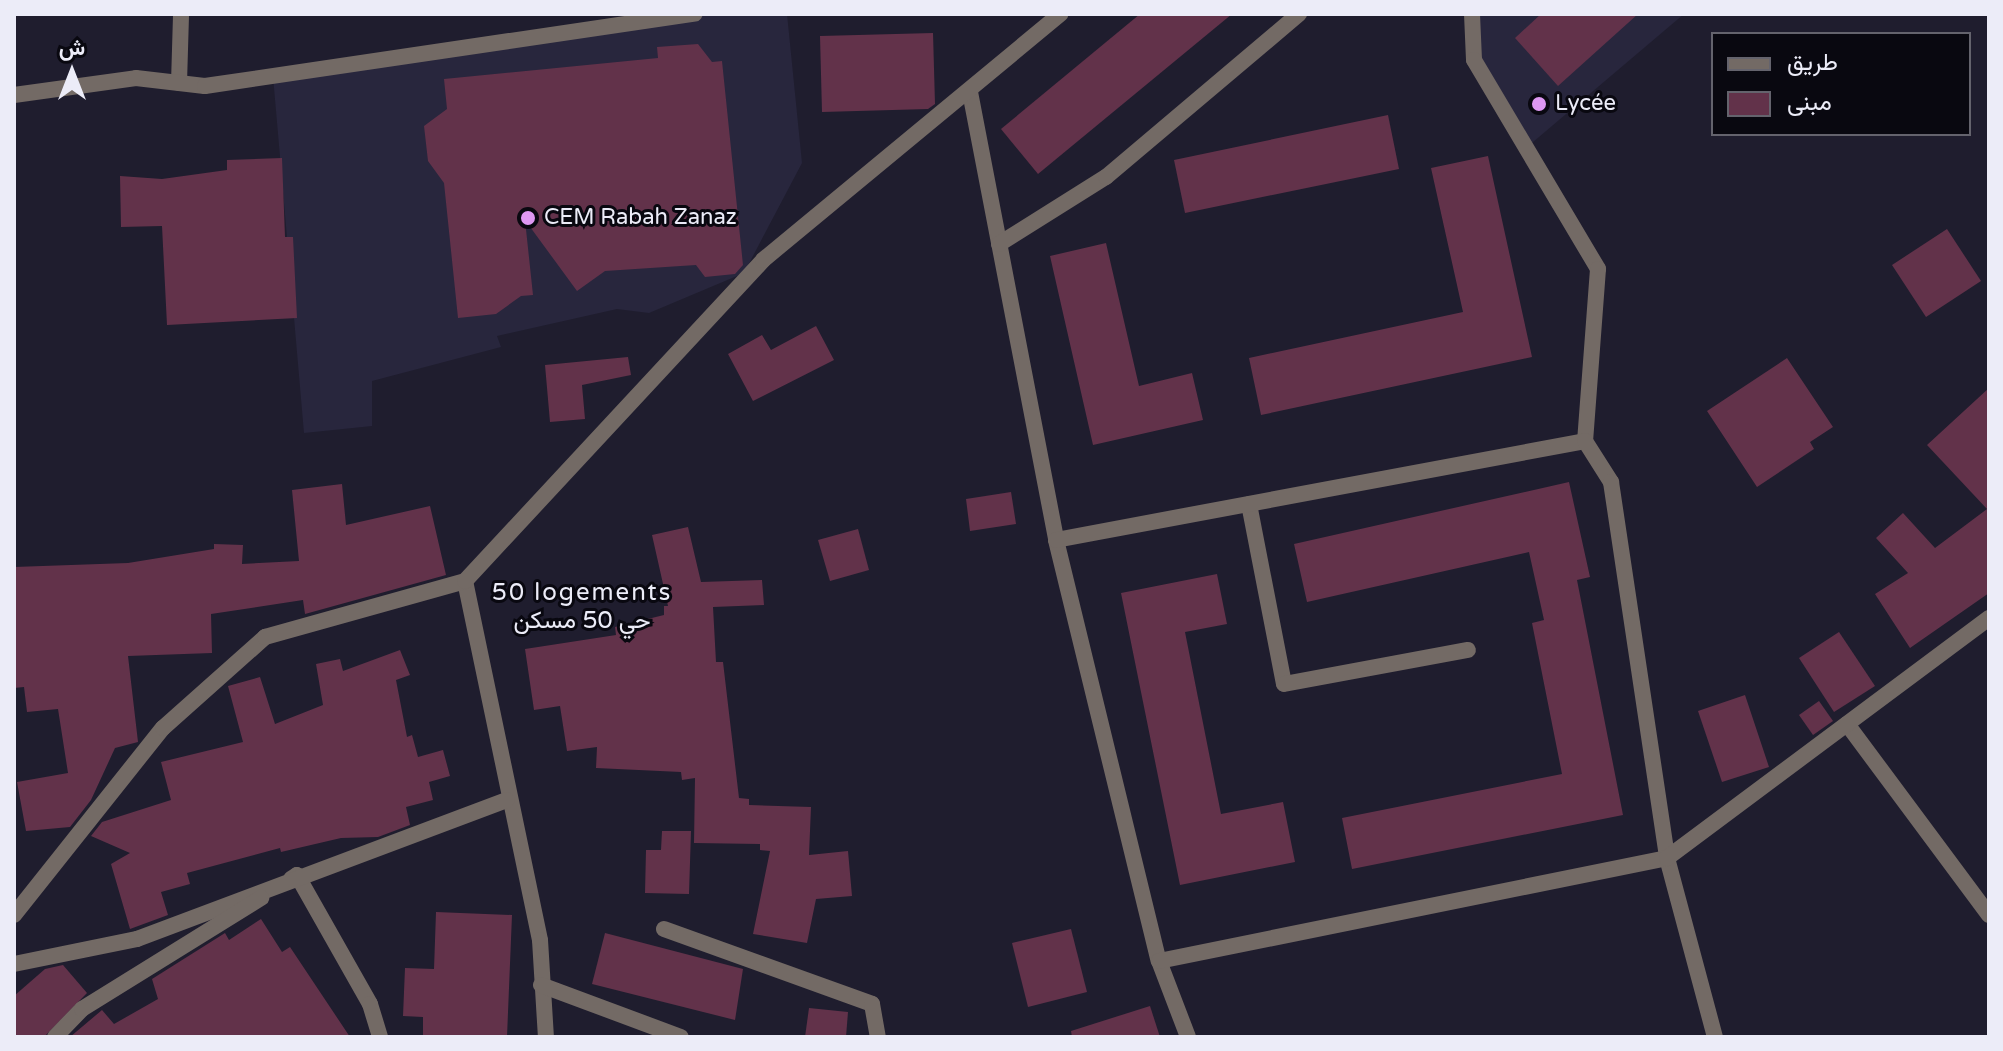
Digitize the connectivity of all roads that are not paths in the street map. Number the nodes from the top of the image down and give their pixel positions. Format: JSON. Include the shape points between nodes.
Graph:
{"nodes":[{"id":1,"x":181,"y":14,"type":"edge"},
{"id":2,"x":695,"y":14,"type":"edge"},
{"id":3,"x":1060,"y":14,"type":"edge"},
{"id":4,"x":1299,"y":14,"type":"edge"},
{"id":5,"x":1472,"y":14,"type":"edge"},
{"id":6,"x":179,"y":83,"type":"junction"},
{"id":7,"x":970,"y":92,"type":"junction"},
{"id":8,"x":14,"y":95,"type":"edge"},
{"id":9,"x":999,"y":244,"type":"junction"},
{"id":10,"x":1585,"y":441,"type":"junction"},
{"id":11,"x":1249,"y":504,"type":"junction"},
{"id":12,"x":1056,"y":540,"type":"junction"},
{"id":13,"x":465,"y":581,"type":"junction"},
{"id":14,"x":1989,"y":618,"type":"edge"},
{"id":15,"x":1468,"y":650,"type":"dead end"},
{"id":16,"x":1847,"y":724,"type":"junction"},
{"id":17,"x":507,"y":800,"type":"junction"},
{"id":18,"x":1667,"y":858,"type":"junction"},
{"id":19,"x":297,"y":875,"type":"junction"},
{"id":20,"x":14,"y":915,"type":"edge"},
{"id":21,"x":1989,"y":915,"type":"edge"},
{"id":22,"x":664,"y":929,"type":"dead end"},
{"id":23,"x":1159,"y":961,"type":"junction"},
{"id":24,"x":14,"y":964,"type":"edge"},
{"id":25,"x":541,"y":985,"type":"junction"},
{"id":26,"x":55,"y":1037,"type":"edge"},
{"id":27,"x":380,"y":1037,"type":"edge"},
{"id":28,"x":546,"y":1037,"type":"edge"},
{"id":29,"x":681,"y":1037,"type":"edge"},
{"id":30,"x":878,"y":1037,"type":"edge"},
{"id":31,"x":1188,"y":1037,"type":"edge"},
{"id":32,"x":1715,"y":1037,"type":"edge"}],
"edges":[{"from":1,"to":6,"type":"street"},
{"from":2,"to":6,"type":"street","via":[[205,86]]},
{"from":3,"to":7,"type":"street"},
{"from":4,"to":9,"type":"street","via":[[1106,177]]},
{"from":5,"to":10,"type":"street","via":[[1474,60],[1598,269]]},
{"from":6,"to":8,"type":"street","via":[[136,78]]},
{"from":7,"to":9,"type":"street"},
{"from":7,"to":13,"type":"street","via":[[763,260]]},
{"from":9,"to":12,"type":"street"},
{"from":10,"to":11,"type":"street"},
{"from":10,"to":18,"type":"street","via":[[1611,482]]},
{"from":11,"to":12,"type":"street"},
{"from":11,"to":15,"type":"street","via":[[1284,684]]},
{"from":12,"to":23,"type":"street"},
{"from":13,"to":17,"type":"street"},
{"from":13,"to":20,"type":"street","via":[[265,637],[163,728]]},
{"from":14,"to":16,"type":"street"},
{"from":16,"to":18,"type":"street"},
{"from":16,"to":21,"type":"street"},
{"from":17,"to":19,"type":"street"},
{"from":17,"to":25,"type":"street","via":[[540,940]]},
{"from":18,"to":23,"type":"street"},
{"from":18,"to":32,"type":"street"},
{"from":19,"to":24,"type":"street","via":[[137,939]]},
{"from":19,"to":26,"type":"street","via":[[82,1009]]},
{"from":19,"to":27,"type":"street","via":[[370,1004]]},
{"from":22,"to":30,"type":"street","via":[[872,1004]]},
{"from":23,"to":31,"type":"street"},
{"from":25,"to":28,"type":"street"},
{"from":25,"to":29,"type":"street"}]}
